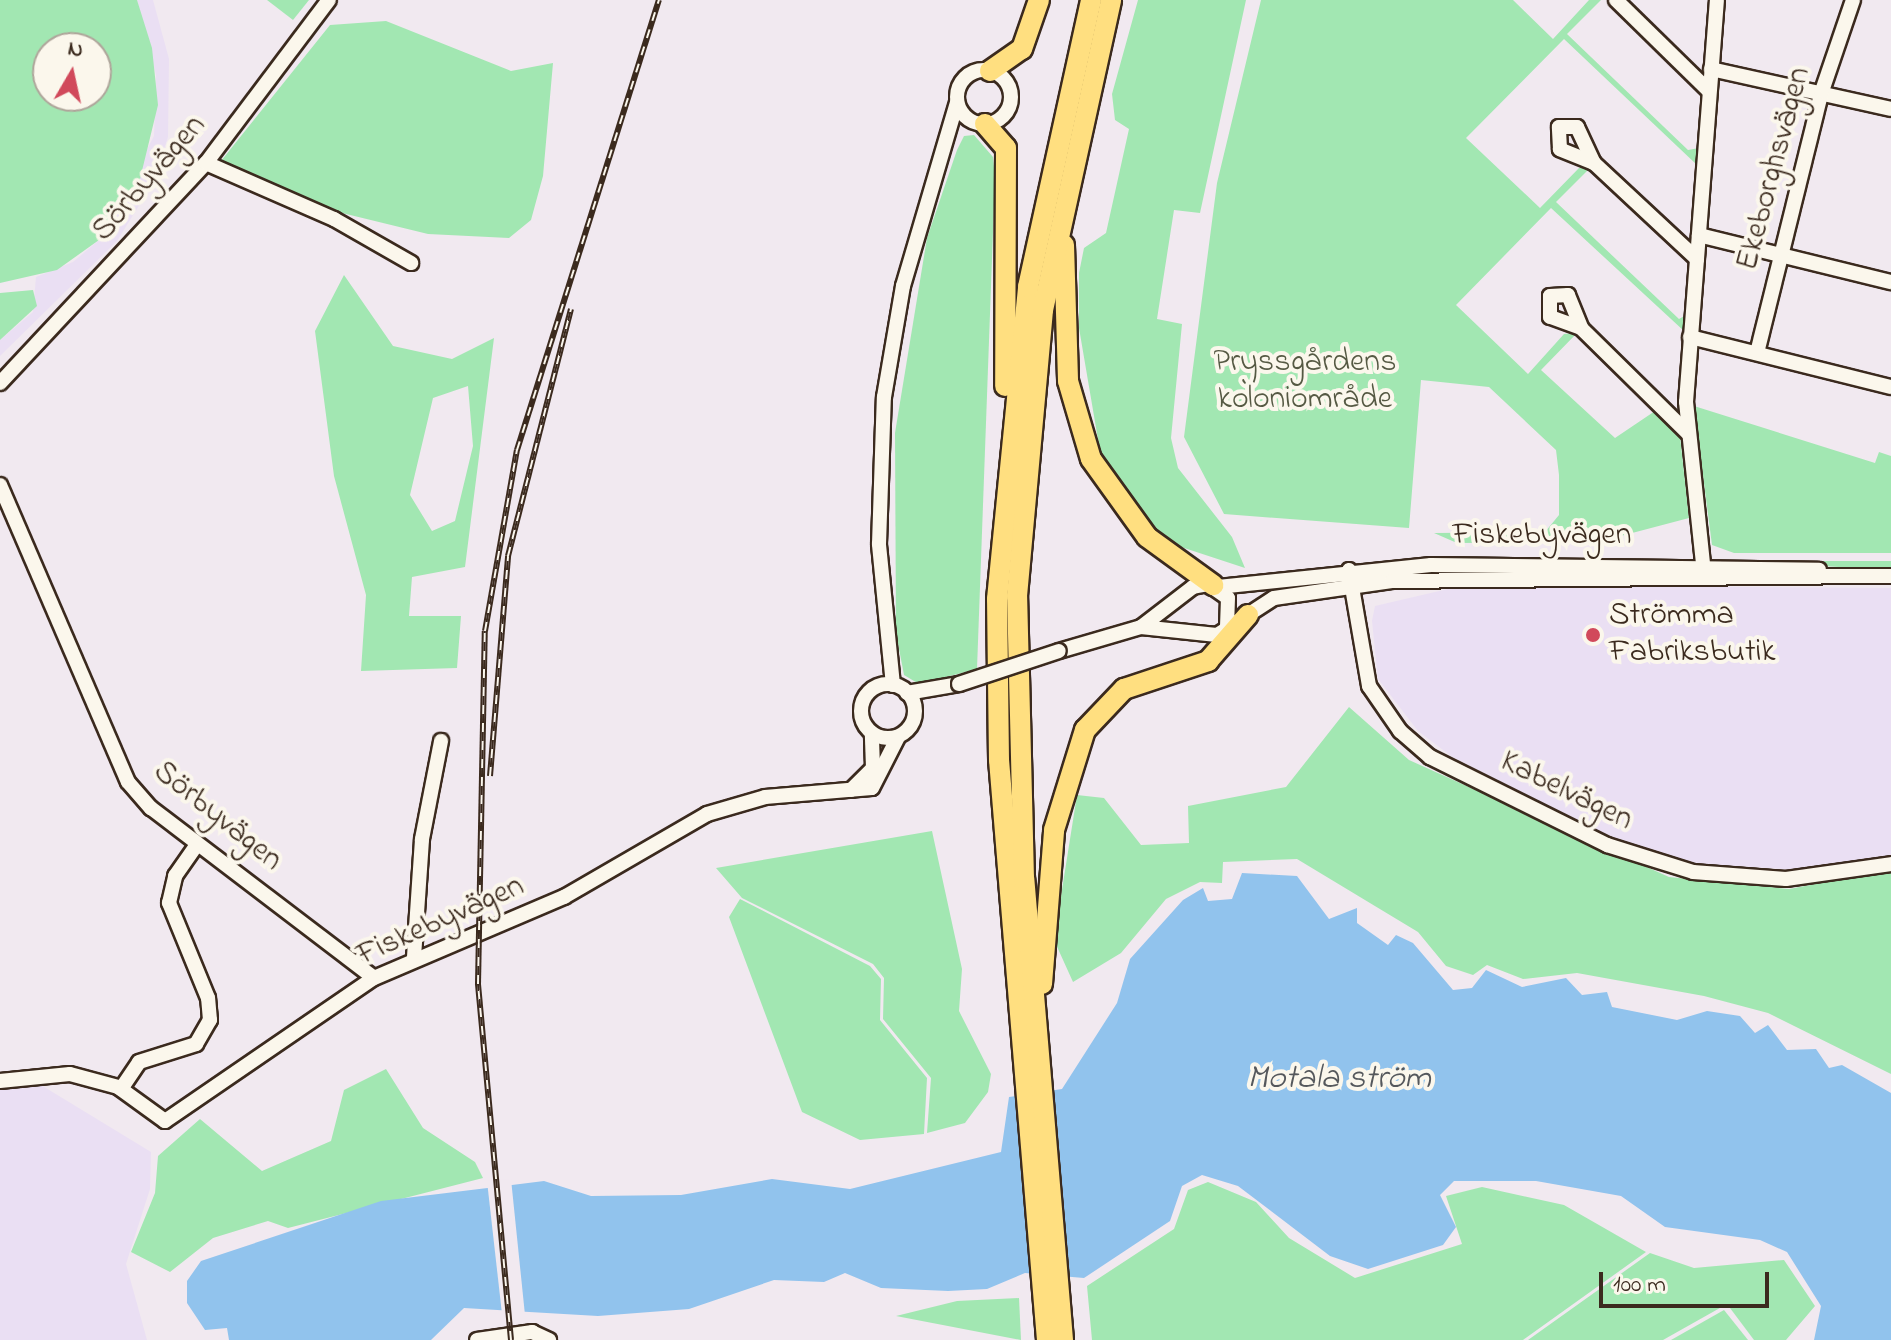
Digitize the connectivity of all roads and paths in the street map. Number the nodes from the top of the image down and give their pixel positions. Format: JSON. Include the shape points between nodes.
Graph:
{"nodes":[{"id":1,"x":329,"y":0,"type":"edge"},
{"id":2,"x":1039,"y":0,"type":"edge"},
{"id":3,"x":1091,"y":0,"type":"edge"},
{"id":4,"x":1111,"y":0,"type":"edge"},
{"id":5,"x":1616,"y":0,"type":"edge"},
{"id":6,"x":1717,"y":0,"type":"edge"},
{"id":7,"x":1853,"y":0,"type":"edge"},
{"id":8,"x":1711,"y":69,"type":"junction"},
{"id":9,"x":990,"y":71,"type":"junction"},
{"id":10,"x":1709,"y":91,"type":"junction"},
{"id":11,"x":1822,"y":91,"type":"junction"},
{"id":12,"x":957,"y":102,"type":"junction"},
{"id":13,"x":1891,"y":109,"type":"edge"},
{"id":14,"x":979,"y":123,"type":"junction"},
{"id":15,"x":943,"y":159,"type":"junction"},
{"id":16,"x":206,"y":163,"type":"junction"},
{"id":17,"x":1594,"y":163,"type":"dead end"},
{"id":18,"x":1068,"y":174,"type":"junction"},
{"id":19,"x":1699,"y":235,"type":"junction"},
{"id":20,"x":1781,"y":255,"type":"junction"},
{"id":21,"x":1697,"y":259,"type":"junction"},
{"id":22,"x":411,"y":263,"type":"dead end"},
{"id":23,"x":1891,"y":282,"type":"edge"},
{"id":24,"x":1581,"y":328,"type":"dead end"},
{"id":25,"x":1690,"y":337,"type":"junction"},
{"id":26,"x":1757,"y":353,"type":"junction"},
{"id":27,"x":0,"y":383,"type":"edge"},
{"id":28,"x":1891,"y":387,"type":"edge"},
{"id":29,"x":1688,"y":433,"type":"junction"},
{"id":30,"x":1008,"y":453,"type":"junction"},
{"id":31,"x":0,"y":483,"type":"edge"},
{"id":32,"x":1349,"y":570,"type":"junction"},
{"id":33,"x":1704,"y":571,"type":"junction"},
{"id":34,"x":1891,"y":576,"type":"edge"},
{"id":35,"x":1216,"y":586,"type":"junction"},
{"id":36,"x":1350,"y":586,"type":"junction"},
{"id":37,"x":1248,"y":615,"type":"junction"},
{"id":38,"x":1141,"y":627,"type":"junction"},
{"id":39,"x":1225,"y":629,"type":"junction"},
{"id":40,"x":885,"y":662,"type":"junction"},
{"id":41,"x":1172,"y":672,"type":"junction"},
{"id":42,"x":893,"y":685,"type":"junction"},
{"id":43,"x":955,"y":685,"type":"junction"},
{"id":44,"x":876,"y":687,"type":"junction"},
{"id":45,"x":907,"y":693,"type":"junction"},
{"id":46,"x":915,"y":713,"type":"junction"},
{"id":47,"x":872,"y":733,"type":"junction"},
{"id":48,"x":898,"y":737,"type":"junction"},
{"id":49,"x":441,"y":741,"type":"dead end"},
{"id":50,"x":835,"y":795,"type":"junction"},
{"id":51,"x":197,"y":844,"type":"junction"},
{"id":52,"x":1891,"y":864,"type":"edge"},
{"id":53,"x":414,"y":957,"type":"junction"},
{"id":54,"x":374,"y":978,"type":"junction"},
{"id":55,"x":1036,"y":1004,"type":"junction"},
{"id":56,"x":1031,"y":1057,"type":"junction"},
{"id":57,"x":0,"y":1081,"type":"edge"},
{"id":58,"x":121,"y":1089,"type":"junction"},
{"id":59,"x":1052,"y":1307,"type":"junction"},
{"id":60,"x":477,"y":1340,"type":"edge"},
{"id":61,"x":549,"y":1340,"type":"edge"},
{"id":62,"x":1047,"y":1340,"type":"edge"},
{"id":63,"x":1063,"y":1340,"type":"edge"}],
"edges":[{"from":1,"to":16,"type":"street","name":"Sörbyvägen"},
{"from":2,"to":9,"type":"highway","via":[[1022,49]]},
{"from":3,"to":30,"type":"highway","via":[[1049,168]]},
{"from":4,"to":18,"type":"highway"},
{"from":5,"to":10,"type":"street"},
{"from":6,"to":8,"type":"street"},
{"from":7,"to":11,"type":"street","name":"Ekeborghsvägen"},
{"from":8,"to":10,"type":"street"},
{"from":8,"to":11,"type":"street"},
{"from":9,"to":12,"type":"street","via":[[962,80]]},
{"from":9,"to":14,"type":"street","via":[[1008,85],[1011,100],[1005,114]]},
{"from":10,"to":19,"type":"street"},
{"from":11,"to":13,"type":"street"},
{"from":11,"to":20,"type":"street","name":"Ekeborghsvägen"},
{"from":12,"to":14,"type":"street"},
{"from":12,"to":15,"type":"street"},
{"from":14,"to":15,"type":"street"},
{"from":14,"to":30,"type":"highway","via":[[1006,148]]},
{"from":15,"to":40,"type":"street","via":[[903,286],[884,397],[878,498]]},
{"from":16,"to":22,"type":"street","via":[[334,219]]},
{"from":16,"to":27,"type":"street","name":"Sörbyvägen"},
{"from":17,"to":21,"type":"street"},
{"from":18,"to":35,"type":"highway","via":[[1062,324],[1076,423],[1130,519]]},
{"from":18,"to":55,"type":"highway","via":[[1035,371],[1017,596],[1017,757]]},
{"from":19,"to":20,"type":"street"},
{"from":19,"to":21,"type":"street"},
{"from":20,"to":23,"type":"street"},
{"from":20,"to":26,"type":"street","name":"Ekeborghsvägen"},
{"from":21,"to":25,"type":"street"},
{"from":24,"to":29,"type":"street"},
{"from":25,"to":26,"type":"street"},
{"from":25,"to":29,"type":"street"},
{"from":26,"to":28,"type":"street"},
{"from":29,"to":33,"type":"street"},
{"from":30,"to":56,"type":"highway","via":[[996,670]]},
{"from":31,"to":51,"type":"street","name":"Sörbyvägen","via":[[117,764],[151,808]]},
{"from":32,"to":33,"type":"street","name":"Fiskebyvägen"},
{"from":32,"to":35,"type":"street","name":"Fiskebyvägen"},
{"from":32,"to":36,"type":"street","name":"Kabelvägen"},
{"from":33,"to":34,"type":"street","name":"Fiskebyvägen"},
{"from":33,"to":36,"type":"street","name":"Fiskebyvägen"},
{"from":35,"to":38,"type":"street","name":"Fiskebyvägen","via":[[1193,587]]},
{"from":35,"to":39,"type":"street","via":[[1231,605]]},
{"from":36,"to":37,"type":"street","name":"Fiskebyvägen","via":[[1291,593]]},
{"from":36,"to":52,"type":"street","name":"Kabelvägen","via":[[1369,686],[1407,739],[1451,768],[1607,845],[1693,872],[1799,878]]},
{"from":37,"to":39,"type":"street","name":"Fiskebyvägen"},
{"from":37,"to":41,"type":"highway","via":[[1208,661]]},
{"from":38,"to":39,"type":"street","name":"Fiskebyvägen"},
{"from":38,"to":43,"type":"street","name":"Fiskebyvägen","bridge":true},
{"from":39,"to":41,"type":"highway"},
{"from":40,"to":42,"type":"street"},
{"from":40,"to":44,"type":"street"},
{"from":41,"to":55,"type":"highway","via":[[1114,696],[1077,748],[1054,830],[1045,973]]},
{"from":42,"to":44,"type":"street"},
{"from":42,"to":45,"type":"street"},
{"from":43,"to":45,"type":"street","name":"Fiskebyvägen"},
{"from":43,"to":46,"type":"street","name":"Fiskebyvägen"},
{"from":44,"to":47,"type":"street","via":[[861,709]]},
{"from":45,"to":46,"type":"street"},
{"from":46,"to":48,"type":"street"},
{"from":47,"to":48,"type":"street"},
{"from":47,"to":50,"type":"street","name":"Fiskebyvägen","via":[[868,776]]},
{"from":48,"to":50,"type":"street","name":"Fiskebyvägen","via":[[872,788]]},
{"from":49,"to":53,"type":"street","via":[[422,839]]},
{"from":50,"to":53,"type":"street","name":"Fiskebyvägen","via":[[725,807],[564,897]]},
{"from":51,"to":54,"type":"street","name":"Sörbyvägen"},
{"from":51,"to":58,"type":"street","via":[[175,876],[169,903],[208,998],[210,1020],[196,1044],[139,1062]]},
{"from":53,"to":54,"type":"street","name":"Fiskebyvägen"},
{"from":54,"to":58,"type":"street","name":"Fiskebyvägen","via":[[165,1121]]},
{"from":55,"to":56,"type":"highway"},
{"from":56,"to":59,"type":"highway"},
{"from":57,"to":58,"type":"street","name":"Fiskebyvägen","via":[[70,1074]]},
{"from":59,"to":62,"type":"highway"},
{"from":59,"to":63,"type":"highway"},
{"from":60,"to":61,"type":"street","via":[[532,1332]]}]}
